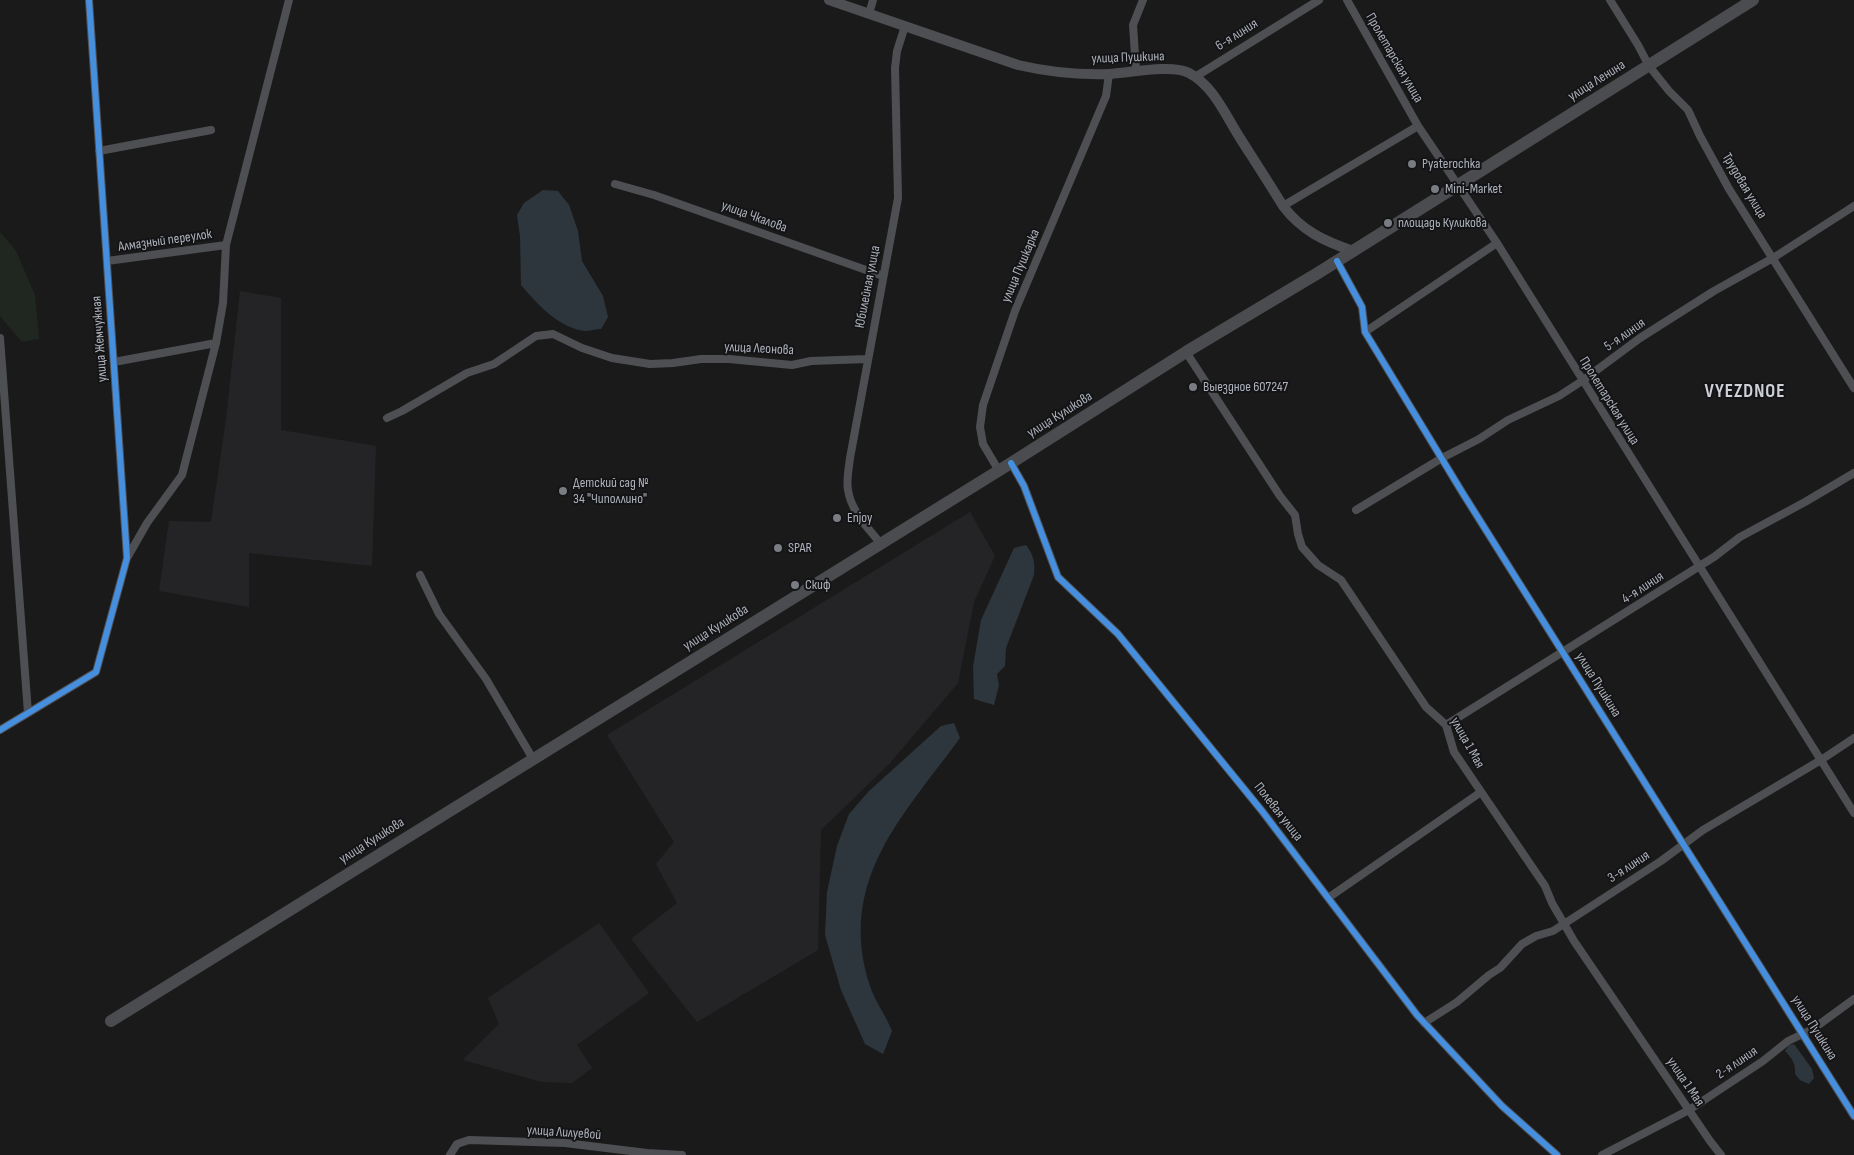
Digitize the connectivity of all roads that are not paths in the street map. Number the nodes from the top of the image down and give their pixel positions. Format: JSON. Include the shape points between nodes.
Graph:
{"nodes":[{"id":1,"x":89,"y":0,"type":"edge"},
{"id":2,"x":289,"y":0,"type":"edge"},
{"id":3,"x":829,"y":0,"type":"edge"},
{"id":4,"x":874,"y":0,"type":"edge"},
{"id":5,"x":1143,"y":0,"type":"edge"},
{"id":6,"x":1319,"y":0,"type":"edge"},
{"id":7,"x":1347,"y":0,"type":"edge"},
{"id":8,"x":1610,"y":0,"type":"edge"},
{"id":9,"x":1753,"y":0,"type":"edge"},
{"id":10,"x":869,"y":14,"type":"junction"},
{"id":11,"x":905,"y":26,"type":"junction"},
{"id":12,"x":1649,"y":66,"type":"junction"},
{"id":13,"x":1136,"y":70,"type":"junction"},
{"id":14,"x":1109,"y":74,"type":"junction"},
{"id":15,"x":1196,"y":77,"type":"junction"},
{"id":16,"x":1418,"y":126,"type":"junction"},
{"id":17,"x":211,"y":130,"type":"dead end"},
{"id":18,"x":99,"y":151,"type":"junction"},
{"id":19,"x":615,"y":184,"type":"dead end"},
{"id":20,"x":1458,"y":186,"type":"junction"},
{"id":21,"x":1283,"y":206,"type":"junction"},
{"id":22,"x":1854,"y":206,"type":"edge"},
{"id":23,"x":1497,"y":243,"type":"junction"},
{"id":24,"x":226,"y":245,"type":"junction"},
{"id":25,"x":1353,"y":251,"type":"junction"},
{"id":26,"x":1773,"y":258,"type":"junction"},
{"id":27,"x":107,"y":261,"type":"junction"},
{"id":28,"x":1337,"y":261,"type":"junction"},
{"id":29,"x":883,"y":276,"type":"junction"},
{"id":30,"x":1365,"y":332,"type":"junction"},
{"id":31,"x":0,"y":338,"type":"edge"},
{"id":32,"x":216,"y":343,"type":"junction"},
{"id":33,"x":1186,"y":352,"type":"junction"},
{"id":34,"x":868,"y":359,"type":"junction"},
{"id":35,"x":114,"y":362,"type":"junction"},
{"id":36,"x":1582,"y":381,"type":"junction"},
{"id":37,"x":1854,"y":388,"type":"edge"},
{"id":38,"x":387,"y":418,"type":"dead end"},
{"id":39,"x":8,"y":439,"type":"junction"},
{"id":40,"x":0,"y":443,"type":"edge"},
{"id":41,"x":1442,"y":458,"type":"junction"},
{"id":42,"x":1011,"y":463,"type":"junction"},
{"id":43,"x":999,"y":471,"type":"junction"},
{"id":44,"x":1854,"y":473,"type":"edge"},
{"id":45,"x":1356,"y":510,"type":"dead end"},
{"id":46,"x":881,"y":544,"type":"junction"},
{"id":47,"x":127,"y":558,"type":"junction"},
{"id":48,"x":1699,"y":567,"type":"junction"},
{"id":49,"x":420,"y":575,"type":"dead end"},
{"id":50,"x":1563,"y":653,"type":"junction"},
{"id":51,"x":28,"y":713,"type":"junction"},
{"id":52,"x":1446,"y":725,"type":"junction"},
{"id":53,"x":0,"y":730,"type":"edge"},
{"id":54,"x":1854,"y":738,"type":"edge"},
{"id":55,"x":533,"y":759,"type":"junction"},
{"id":56,"x":1821,"y":760,"type":"junction"},
{"id":57,"x":1481,"y":792,"type":"junction"},
{"id":58,"x":1854,"y":813,"type":"edge"},
{"id":59,"x":1685,"y":844,"type":"junction"},
{"id":60,"x":1328,"y":898,"type":"junction"},
{"id":61,"x":1565,"y":924,"type":"junction"},
{"id":62,"x":1854,"y":998,"type":"edge"},
{"id":63,"x":111,"y":1021,"type":"dead end"},
{"id":64,"x":1424,"y":1023,"type":"junction"},
{"id":65,"x":1803,"y":1033,"type":"junction"},
{"id":66,"x":1689,"y":1110,"type":"junction"},
{"id":67,"x":1854,"y":1116,"type":"edge"},
{"id":68,"x":450,"y":1155,"type":"edge"},
{"id":69,"x":682,"y":1155,"type":"edge"},
{"id":70,"x":1557,"y":1155,"type":"edge"},
{"id":71,"x":1602,"y":1155,"type":"edge"},
{"id":72,"x":1721,"y":1155,"type":"edge"}],
"edges":[{"from":1,"to":18,"type":"street","name":"улица Жемчужная"},
{"from":2,"to":24,"type":"street"},
{"from":3,"to":10,"type":"street","name":"улица Пушкина"},
{"from":4,"to":10,"type":"street"},
{"from":5,"to":13,"type":"street","via":[[1133,24]]},
{"from":6,"to":15,"type":"street","name":"6-я линия"},
{"from":7,"to":16,"type":"street","name":"Пролетарская улица"},
{"from":8,"to":12,"type":"street","name":"Трудовая улица"},
{"from":9,"to":12,"type":"main road","name":"улица Ленина"},
{"from":10,"to":11,"type":"street","name":"улица Пушкина"},
{"from":11,"to":14,"type":"street","name":"улица Пушкина","via":[[1018,65],[1064,73]]},
{"from":11,"to":29,"type":"street","name":"Юбилейная улица","via":[[895,68],[898,198]]},
{"from":12,"to":20,"type":"main road","name":"улица Ленина"},
{"from":12,"to":26,"type":"street","name":"Трудовая улица","via":[[1688,110],[1729,189]]},
{"from":13,"to":14,"type":"street","name":"улица Пушкина"},
{"from":13,"to":15,"type":"street","name":"улица Пушкина","via":[[1180,70]]},
{"from":14,"to":43,"type":"street","name":"улица Пушкарка","via":[[1106,96],[1015,312],[983,405],[980,427],[984,444]]},
{"from":15,"to":21,"type":"street","name":"улица Пушкина","via":[[1213,94]]},
{"from":16,"to":20,"type":"street","name":"Пролетарская улица"},
{"from":16,"to":21,"type":"street"},
{"from":17,"to":18,"type":"street"},
{"from":18,"to":27,"type":"street","name":"улица Жемчужная"},
{"from":19,"to":29,"type":"street","name":"улица Чкалова","via":[[654,194]]},
{"from":20,"to":23,"type":"street","name":"Пролетарская улица"},
{"from":20,"to":25,"type":"main road"},
{"from":21,"to":25,"type":"street","name":"улица Пушкина","via":[[1302,227]]},
{"from":22,"to":26,"type":"street","name":"5-я линия"},
{"from":23,"to":30,"type":"street"},
{"from":23,"to":36,"type":"street","name":"Пролетарская улица"},
{"from":24,"to":27,"type":"street","name":"Алмазный переулок"},
{"from":24,"to":32,"type":"street","via":[[223,303]]},
{"from":25,"to":28,"type":"main road"},
{"from":26,"to":36,"type":"street","name":"5-я линия","via":[[1640,338]]},
{"from":26,"to":37,"type":"street","name":"Трудовая улица"},
{"from":27,"to":35,"type":"street","name":"улица Жемчужная"},
{"from":28,"to":30,"type":"street","name":"улица Пушкина","via":[[1362,307]]},
{"from":28,"to":33,"type":"main road","name":"улица Куликова"},
{"from":29,"to":34,"type":"street","name":"Юбилейная улица"},
{"from":30,"to":41,"type":"street","name":"улица Пушкина"},
{"from":31,"to":39,"type":"street"},
{"from":32,"to":35,"type":"street"},
{"from":32,"to":47,"type":"street","via":[[182,475],[146,524]]},
{"from":33,"to":42,"type":"main road","name":"улица Куликова"},
{"from":33,"to":52,"type":"street","name":"улица 1 Мая","via":[[1295,515],[1302,547],[1318,565],[1342,580],[1426,707]]},
{"from":34,"to":38,"type":"street","name":"улица Леонова","via":[[792,365],[701,358],[650,364],[612,358],[554,334],[536,336],[494,364],[467,373]]},
{"from":34,"to":46,"type":"street","name":"Юбилейная улица","via":[[850,458],[848,489],[860,517]]},
{"from":35,"to":47,"type":"street","name":"улица Жемчужная"},
{"from":36,"to":41,"type":"street","name":"5-я линия"},
{"from":36,"to":48,"type":"street","name":"Пролетарская улица"},
{"from":39,"to":40,"type":"street"},
{"from":39,"to":51,"type":"street"},
{"from":41,"to":45,"type":"street","name":"5-я линия"},
{"from":41,"to":50,"type":"street","name":"улица Пушкина"},
{"from":42,"to":43,"type":"main road","name":"улица Куликова"},
{"from":42,"to":60,"type":"street","name":"Полевая улица","via":[[1024,486],[1058,577],[1118,634],[1262,811]]},
{"from":43,"to":46,"type":"main road","name":"улица Куликова"},
{"from":44,"to":48,"type":"street","name":"4-я линия","via":[[1740,537]]},
{"from":46,"to":55,"type":"main road","name":"улица Куликова"},
{"from":47,"to":51,"type":"street","name":"улица Жемчужная","via":[[96,672]]},
{"from":48,"to":50,"type":"street","name":"4-я линия"},
{"from":48,"to":56,"type":"street","name":"Пролетарская улица"},
{"from":49,"to":55,"type":"street","via":[[439,614],[486,679]]},
{"from":50,"to":52,"type":"street","name":"4-я линия"},
{"from":50,"to":59,"type":"street","name":"улица Пушкина"},
{"from":51,"to":53,"type":"street"},
{"from":52,"to":57,"type":"street","name":"улица 1 Мая","via":[[1454,752]]},
{"from":54,"to":56,"type":"street","name":"3-я линия"},
{"from":55,"to":63,"type":"main road","name":"улица Куликова"},
{"from":56,"to":58,"type":"street","name":"Пролетарская улица"},
{"from":56,"to":59,"type":"street","name":"3-я линия"},
{"from":57,"to":60,"type":"street"},
{"from":57,"to":61,"type":"street","name":"улица 1 Мая","via":[[1545,886]]},
{"from":59,"to":61,"type":"street","name":"3-я линия"},
{"from":59,"to":65,"type":"street","name":"улица Пушкина"},
{"from":60,"to":64,"type":"street","name":"Полевая улица"},
{"from":61,"to":64,"type":"street","name":"3-я линия","via":[[1522,944],[1500,968]]},
{"from":61,"to":66,"type":"street","name":"улица 1 Мая"},
{"from":62,"to":65,"type":"street","name":"2-я линия"},
{"from":64,"to":70,"type":"street","name":"Полевая улица","via":[[1502,1106]]},
{"from":65,"to":66,"type":"street","name":"2-я линия"},
{"from":65,"to":67,"type":"street","name":"улица Пушкина"},
{"from":66,"to":71,"type":"street","name":"2-я линия"},
{"from":66,"to":72,"type":"street","name":"улица 1 Мая"},
{"from":68,"to":69,"type":"street","name":"улица Лилуевой","via":[[457,1144],[469,1140],[565,1144]]}]}
